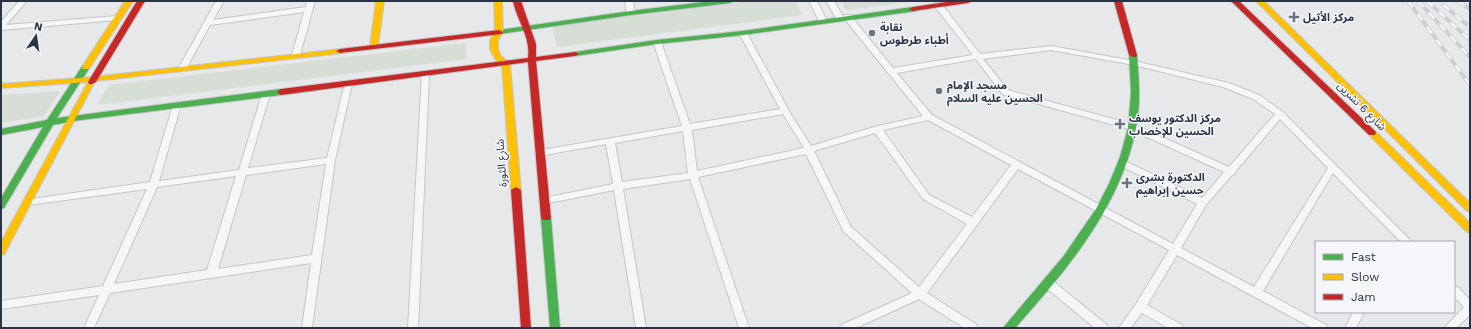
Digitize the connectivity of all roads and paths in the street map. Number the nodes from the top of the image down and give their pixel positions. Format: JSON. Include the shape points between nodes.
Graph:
{"nodes":[{"id":1,"x":23,"y":1,"type":"edge"},
{"id":2,"x":129,"y":1,"type":"edge"},
{"id":3,"x":141,"y":1,"type":"edge"},
{"id":4,"x":220,"y":1,"type":"edge"},
{"id":5,"x":380,"y":1,"type":"edge"},
{"id":6,"x":498,"y":1,"type":"edge"},
{"id":7,"x":517,"y":1,"type":"edge"},
{"id":8,"x":629,"y":1,"type":"edge"},
{"id":9,"x":730,"y":1,"type":"edge"},
{"id":10,"x":813,"y":1,"type":"edge"},
{"id":11,"x":830,"y":1,"type":"edge"},
{"id":12,"x":968,"y":1,"type":"edge"},
{"id":13,"x":1118,"y":1,"type":"edge"},
{"id":14,"x":1236,"y":1,"type":"edge"},
{"id":15,"x":1260,"y":1,"type":"edge"},
{"id":16,"x":717,"y":2,"type":"edge"},
{"id":17,"x":310,"y":5,"type":"edge"},
{"id":18,"x":938,"y":5,"type":"junction"},
{"id":19,"x":631,"y":13,"type":"junction"},
{"id":20,"x":117,"y":18,"type":"junction"},
{"id":21,"x":844,"y":18,"type":"junction"},
{"id":22,"x":824,"y":21,"type":"junction"},
{"id":23,"x":207,"y":23,"type":"junction"},
{"id":24,"x":1,"y":28,"type":"edge"},
{"id":25,"x":528,"y":29,"type":"junction"},
{"id":26,"x":498,"y":32,"type":"junction"},
{"id":27,"x":743,"y":32,"type":"junction"},
{"id":28,"x":657,"y":42,"type":"junction"},
{"id":29,"x":374,"y":46,"type":"junction"},
{"id":30,"x":296,"y":55,"type":"junction"},
{"id":31,"x":977,"y":57,"type":"junction"},
{"id":32,"x":532,"y":60,"type":"junction"},
{"id":33,"x":1134,"y":62,"type":"junction"},
{"id":34,"x":506,"y":64,"type":"junction"},
{"id":35,"x":182,"y":69,"type":"junction"},
{"id":36,"x":892,"y":72,"type":"junction"},
{"id":37,"x":425,"y":74,"type":"junction"},
{"id":38,"x":93,"y":79,"type":"junction"},
{"id":39,"x":76,"y":80,"type":"junction"},
{"id":40,"x":348,"y":84,"type":"junction"},
{"id":41,"x":1,"y":86,"type":"edge"},
{"id":42,"x":266,"y":94,"type":"junction"},
{"id":43,"x":177,"y":105,"type":"junction"},
{"id":44,"x":785,"y":111,"type":"junction"},
{"id":45,"x":1280,"y":114,"type":"junction"},
{"id":46,"x":929,"y":117,"type":"junction"},
{"id":47,"x":73,"y":118,"type":"junction"},
{"id":48,"x":50,"y":122,"type":"junction"},
{"id":49,"x":687,"y":127,"type":"junction"},
{"id":50,"x":1132,"y":127,"type":"junction"},
{"id":51,"x":877,"y":129,"type":"junction"},
{"id":52,"x":1,"y":132,"type":"edge"},
{"id":53,"x":610,"y":140,"type":"junction"},
{"id":54,"x":809,"y":150,"type":"junction"},
{"id":55,"x":539,"y":153,"type":"junction"},
{"id":56,"x":331,"y":160,"type":"junction"},
{"id":57,"x":1122,"y":163,"type":"junction"},
{"id":58,"x":1017,"y":164,"type":"junction"},
{"id":59,"x":1332,"y":168,"type":"junction"},
{"id":60,"x":242,"y":172,"type":"junction"},
{"id":61,"x":1232,"y":172,"type":"junction"},
{"id":62,"x":694,"y":175,"type":"junction"},
{"id":63,"x":154,"y":183,"type":"junction"},
{"id":64,"x":618,"y":186,"type":"junction"},
{"id":65,"x":544,"y":201,"type":"junction"},
{"id":66,"x":28,"y":202,"type":"junction"},
{"id":67,"x":1203,"y":203,"type":"junction"},
{"id":68,"x":1,"y":206,"type":"edge"},
{"id":69,"x":1101,"y":209,"type":"junction"},
{"id":70,"x":1470,"y":209,"type":"edge"},
{"id":71,"x":974,"y":223,"type":"junction"},
{"id":72,"x":1470,"y":229,"type":"edge"},
{"id":73,"x":1402,"y":240,"type":"edge"},
{"id":74,"x":1175,"y":249,"type":"junction"},
{"id":75,"x":1,"y":251,"type":"edge"},
{"id":76,"x":316,"y":258,"type":"junction"},
{"id":77,"x":212,"y":272,"type":"junction"},
{"id":78,"x":1049,"y":284,"type":"junction"},
{"id":79,"x":104,"y":290,"type":"junction"},
{"id":80,"x":1455,"y":291,"type":"edge"},
{"id":81,"x":1256,"y":293,"type":"junction"},
{"id":82,"x":920,"y":294,"type":"junction"},
{"id":83,"x":1,"y":305,"type":"edge"},
{"id":84,"x":1140,"y":307,"type":"junction"},
{"id":85,"x":1470,"y":307,"type":"edge"},
{"id":86,"x":1358,"y":313,"type":"edge"},
{"id":87,"x":88,"y":328,"type":"edge"},
{"id":88,"x":307,"y":328,"type":"edge"},
{"id":89,"x":413,"y":328,"type":"edge"},
{"id":90,"x":526,"y":328,"type":"edge"},
{"id":91,"x":555,"y":328,"type":"edge"},
{"id":92,"x":641,"y":328,"type":"edge"},
{"id":93,"x":744,"y":328,"type":"edge"},
{"id":94,"x":846,"y":328,"type":"edge"},
{"id":95,"x":973,"y":328,"type":"edge"},
{"id":96,"x":1008,"y":328,"type":"edge"},
{"id":97,"x":1102,"y":328,"type":"edge"},
{"id":98,"x":1124,"y":328,"type":"edge"},
{"id":99,"x":1178,"y":328,"type":"edge"},
{"id":100,"x":1322,"y":328,"type":"edge"},
{"id":101,"x":1350,"y":328,"type":"edge"},
{"id":102,"x":1450,"y":328,"type":"edge"}],
"edges":[{"from":1,"to":24,"type":"street"},
{"from":2,"to":20,"type":"street"},
{"from":3,"to":38,"type":"street"},
{"from":4,"to":23,"type":"street"},
{"from":5,"to":29,"type":"street"},
{"from":6,"to":26,"type":"street"},
{"from":7,"to":25,"type":"street","via":[[519,15]]},
{"from":8,"to":19,"type":"street"},
{"from":9,"to":16,"type":"street"},
{"from":10,"to":22,"type":"street"},
{"from":11,"to":21,"type":"street"},
{"from":12,"to":18,"type":"street"},
{"from":13,"to":33,"type":"street"},
{"from":14,"to":72,"type":"street","name":"شارع 6 تشرين"},
{"from":15,"to":70,"type":"street","name":"شارع 6 تشرين"},
{"from":16,"to":19,"type":"street"},
{"from":17,"to":23,"type":"street"},
{"from":17,"to":30,"type":"street"},
{"from":18,"to":21,"type":"street"},
{"from":18,"to":31,"type":"street"},
{"from":19,"to":25,"type":"street"},
{"from":20,"to":24,"type":"street"},
{"from":20,"to":39,"type":"street"},
{"from":21,"to":22,"type":"street"},
{"from":21,"to":36,"type":"street"},
{"from":22,"to":27,"type":"street"},
{"from":23,"to":35,"type":"street"},
{"from":25,"to":26,"type":"street"},
{"from":25,"to":32,"type":"street","via":[[534,44]]},
{"from":26,"to":29,"type":"street"},
{"from":26,"to":34,"type":"street","via":[[494,40],[494,49]]},
{"from":27,"to":28,"type":"street"},
{"from":27,"to":44,"type":"street"},
{"from":28,"to":32,"type":"street"},
{"from":28,"to":49,"type":"street"},
{"from":29,"to":30,"type":"street"},
{"from":30,"to":35,"type":"street"},
{"from":31,"to":33,"type":"street","via":[[1051,48]]},
{"from":31,"to":36,"type":"street"},
{"from":31,"to":50,"type":"street","via":[[1005,92]]},
{"from":32,"to":34,"type":"street"},
{"from":32,"to":55,"type":"street"},
{"from":33,"to":45,"type":"street","via":[[1226,85],[1256,98]]},
{"from":33,"to":50,"type":"street"},
{"from":34,"to":37,"type":"street"},
{"from":34,"to":90,"type":"street","name":"شارع الثورة"},
{"from":35,"to":38,"type":"street"},
{"from":36,"to":46,"type":"street"},
{"from":37,"to":40,"type":"street"},
{"from":37,"to":89,"type":"street"},
{"from":38,"to":39,"type":"street"},
{"from":38,"to":47,"type":"street"},
{"from":39,"to":41,"type":"street"},
{"from":39,"to":48,"type":"street"},
{"from":40,"to":42,"type":"street"},
{"from":40,"to":56,"type":"street"},
{"from":42,"to":43,"type":"street"},
{"from":42,"to":60,"type":"street"},
{"from":43,"to":47,"type":"street"},
{"from":43,"to":63,"type":"street"},
{"from":44,"to":49,"type":"street"},
{"from":44,"to":54,"type":"street"},
{"from":45,"to":59,"type":"street"},
{"from":45,"to":61,"type":"street"},
{"from":46,"to":51,"type":"street"},
{"from":46,"to":58,"type":"street"},
{"from":47,"to":48,"type":"street"},
{"from":47,"to":66,"type":"street"},
{"from":48,"to":52,"type":"street"},
{"from":48,"to":68,"type":"street"},
{"from":49,"to":53,"type":"street"},
{"from":49,"to":62,"type":"street"},
{"from":50,"to":57,"type":"street"},
{"from":50,"to":61,"type":"street"},
{"from":51,"to":54,"type":"street"},
{"from":51,"to":71,"type":"street","via":[[926,197]]},
{"from":53,"to":55,"type":"street"},
{"from":53,"to":64,"type":"street"},
{"from":54,"to":62,"type":"street"},
{"from":54,"to":82,"type":"street","via":[[848,229]]},
{"from":55,"to":65,"type":"street"},
{"from":56,"to":60,"type":"street"},
{"from":56,"to":76,"type":"street"},
{"from":57,"to":67,"type":"street"},
{"from":57,"to":69,"type":"street"},
{"from":58,"to":69,"type":"street"},
{"from":58,"to":71,"type":"street"},
{"from":59,"to":73,"type":"street"},
{"from":59,"to":81,"type":"street"},
{"from":60,"to":63,"type":"street"},
{"from":60,"to":77,"type":"street"},
{"from":61,"to":67,"type":"street"},
{"from":62,"to":64,"type":"street"},
{"from":62,"to":93,"type":"street"},
{"from":63,"to":66,"type":"street"},
{"from":63,"to":79,"type":"street"},
{"from":64,"to":65,"type":"street"},
{"from":64,"to":92,"type":"street"},
{"from":65,"to":91,"type":"street"},
{"from":66,"to":75,"type":"street"},
{"from":67,"to":74,"type":"street"},
{"from":69,"to":74,"type":"street"},
{"from":69,"to":78,"type":"street"},
{"from":71,"to":82,"type":"street"},
{"from":74,"to":81,"type":"street"},
{"from":74,"to":84,"type":"street"},
{"from":76,"to":77,"type":"street"},
{"from":76,"to":88,"type":"street"},
{"from":77,"to":79,"type":"street"},
{"from":78,"to":96,"type":"street"},
{"from":78,"to":97,"type":"street"},
{"from":79,"to":83,"type":"street"},
{"from":79,"to":87,"type":"street"},
{"from":80,"to":85,"type":"street"},
{"from":81,"to":100,"type":"street"},
{"from":82,"to":94,"type":"street"},
{"from":82,"to":95,"type":"street"},
{"from":84,"to":98,"type":"street"},
{"from":84,"to":99,"type":"street"},
{"from":85,"to":102,"type":"street"},
{"from":86,"to":101,"type":"street"}]}
